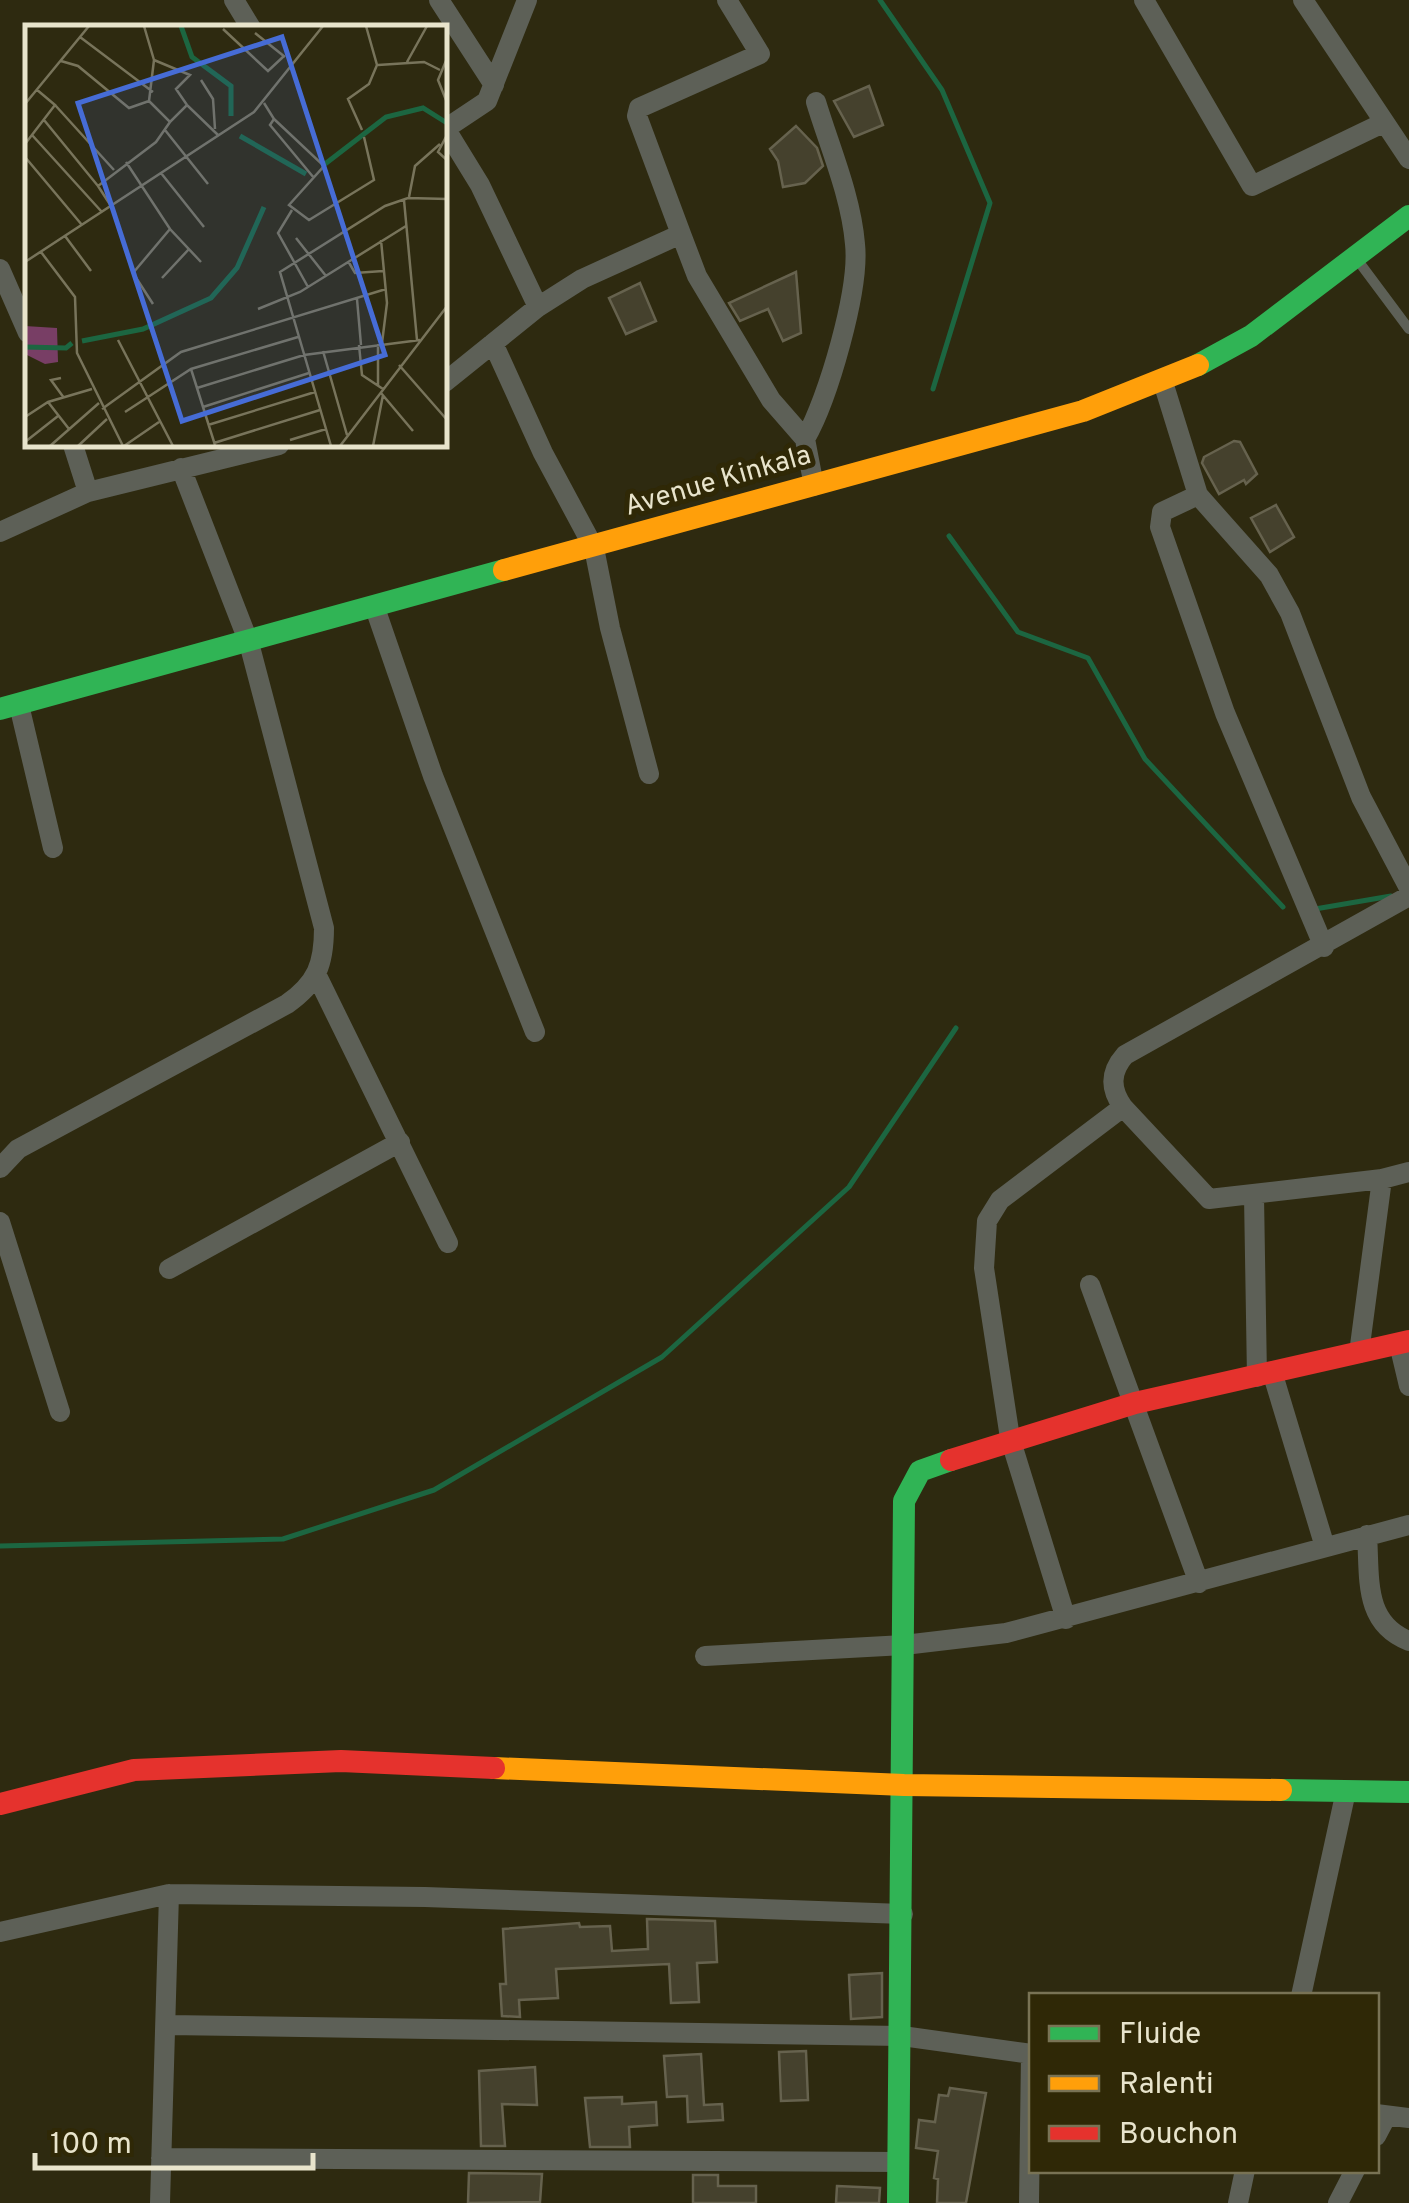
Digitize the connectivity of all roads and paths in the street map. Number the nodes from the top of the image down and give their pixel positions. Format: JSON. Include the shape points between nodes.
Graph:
{"nodes":[{"id":1,"x":234,"y":0,"type":"edge"},
{"id":2,"x":439,"y":0,"type":"edge"},
{"id":3,"x":527,"y":0,"type":"edge"},
{"id":4,"x":727,"y":0,"type":"edge"},
{"id":5,"x":1144,"y":0,"type":"edge"},
{"id":6,"x":1302,"y":0,"type":"edge"},
{"id":7,"x":250,"y":25,"type":"edge"},
{"id":8,"x":494,"y":85,"type":"junction"},
{"id":9,"x":816,"y":102,"type":"dead end"},
{"id":10,"x":1384,"y":122,"type":"junction"},
{"id":11,"x":448,"y":126,"type":"edge"},
{"id":12,"x":448,"y":131,"type":"edge"},
{"id":13,"x":1409,"y":159,"type":"edge"},
{"id":14,"x":1409,"y":216,"type":"edge"},
{"id":15,"x":681,"y":234,"type":"junction"},
{"id":16,"x":1355,"y":257,"type":"junction"},
{"id":17,"x":0,"y":269,"type":"edge"},
{"id":18,"x":538,"y":306,"type":"junction"},
{"id":19,"x":25,"y":326,"type":"edge"},
{"id":20,"x":1409,"y":329,"type":"edge"},
{"id":21,"x":493,"y":343,"type":"junction"},
{"id":22,"x":1162,"y":379,"type":"junction"},
{"id":23,"x":448,"y":380,"type":"edge"},
{"id":24,"x":806,"y":439,"type":"junction"},
{"id":25,"x":74,"y":448,"type":"edge"},
{"id":26,"x":266,"y":448,"type":"edge"},
{"id":27,"x":181,"y":468,"type":"junction"},
{"id":28,"x":814,"y":486,"type":"junction"},
{"id":29,"x":88,"y":492,"type":"junction"},
{"id":30,"x":1198,"y":495,"type":"junction"},
{"id":31,"x":0,"y":532,"type":"edge"},
{"id":32,"x":594,"y":548,"type":"junction"},
{"id":33,"x":374,"y":608,"type":"junction"},
{"id":34,"x":249,"y":643,"type":"junction"},
{"id":35,"x":10,"y":707,"type":"edge"},
{"id":36,"x":649,"y":774,"type":"dead end"},
{"id":37,"x":53,"y":848,"type":"dead end"},
{"id":38,"x":1409,"y":888,"type":"edge"},
{"id":39,"x":1409,"y":896,"type":"edge"},
{"id":40,"x":1324,"y":947,"type":"junction"},
{"id":41,"x":317,"y":976,"type":"junction"},
{"id":42,"x":536,"y":1032,"type":"dead end"},
{"id":43,"x":1123,"y":1107,"type":"junction"},
{"id":44,"x":400,"y":1142,"type":"junction"},
{"id":45,"x":0,"y":1168,"type":"edge"},
{"id":46,"x":1409,"y":1172,"type":"edge"},
{"id":47,"x":1382,"y":1179,"type":"junction"},
{"id":48,"x":1254,"y":1196,"type":"junction"},
{"id":49,"x":0,"y":1222,"type":"edge"},
{"id":50,"x":448,"y":1244,"type":"dead end"},
{"id":51,"x":169,"y":1268,"type":"dead end"},
{"id":52,"x":1090,"y":1285,"type":"dead end"},
{"id":53,"x":1404,"y":1343,"type":"edge"},
{"id":54,"x":1360,"y":1353,"type":"junction"},
{"id":55,"x":1265,"y":1376,"type":"junction"},
{"id":56,"x":1409,"y":1386,"type":"edge"},
{"id":57,"x":1135,"y":1403,"type":"junction"},
{"id":58,"x":60,"y":1412,"type":"dead end"},
{"id":59,"x":1010,"y":1438,"type":"junction"},
{"id":60,"x":1409,"y":1525,"type":"edge"},
{"id":61,"x":1367,"y":1535,"type":"junction"},
{"id":62,"x":1325,"y":1547,"type":"junction"},
{"id":63,"x":1199,"y":1584,"type":"junction"},
{"id":64,"x":1066,"y":1619,"type":"junction"},
{"id":65,"x":1409,"y":1640,"type":"edge"},
{"id":66,"x":904,"y":1646,"type":"junction"},
{"id":67,"x":705,"y":1656,"type":"dead end"},
{"id":68,"x":904,"y":1784,"type":"junction"},
{"id":69,"x":1346,"y":1791,"type":"junction"},
{"id":70,"x":1409,"y":1792,"type":"edge"},
{"id":71,"x":0,"y":1804,"type":"edge"},
{"id":72,"x":170,"y":1894,"type":"junction"},
{"id":73,"x":903,"y":1914,"type":"junction"},
{"id":74,"x":0,"y":1932,"type":"edge"},
{"id":75,"x":1302,"y":1993,"type":"edge"},
{"id":76,"x":168,"y":2025,"type":"junction"},
{"id":77,"x":902,"y":2036,"type":"junction"},
{"id":78,"x":1029,"y":2054,"type":"edge"},
{"id":79,"x":1409,"y":2118,"type":"edge"},
{"id":80,"x":1380,"y":2122,"type":"edge"},
{"id":81,"x":161,"y":2158,"type":"junction"},
{"id":82,"x":899,"y":2162,"type":"junction"},
{"id":83,"x":1029,"y":2173,"type":"edge"},
{"id":84,"x":1243,"y":2173,"type":"edge"},
{"id":85,"x":1353,"y":2173,"type":"edge"},
{"id":86,"x":160,"y":2203,"type":"edge"},
{"id":87,"x":898,"y":2203,"type":"edge"},
{"id":88,"x":1029,"y":2203,"type":"edge"},
{"id":89,"x":1238,"y":2203,"type":"edge"},
{"id":90,"x":1338,"y":2203,"type":"edge"}],
"edges":[{"from":1,"to":7,"type":"street"},
{"from":2,"to":8,"type":"street"},
{"from":3,"to":8,"type":"street"},
{"from":4,"to":15,"type":"street","via":[[760,54],[640,108],[636,116]]},
{"from":5,"to":10,"type":"street","via":[[1252,186]]},
{"from":6,"to":10,"type":"street"},
{"from":8,"to":11,"type":"street","via":[[480,108]]},
{"from":9,"to":24,"type":"street","via":[[856,248],[836,365]]},
{"from":10,"to":13,"type":"street"},
{"from":12,"to":18,"type":"street"},
{"from":14,"to":16,"type":"street","name":"Avenue Kinkala"},
{"from":15,"to":18,"type":"street"},
{"from":15,"to":24,"type":"street","via":[[697,276],[771,400]]},
{"from":16,"to":20,"type":"lane"},
{"from":16,"to":22,"type":"street","name":"Avenue Kinkala","via":[[1251,336]]},
{"from":17,"to":19,"type":"street"},
{"from":18,"to":21,"type":"street"},
{"from":21,"to":23,"type":"street"},
{"from":21,"to":32,"type":"street"},
{"from":22,"to":28,"type":"street","name":"Avenue Kinkala","via":[[1050,422]]},
{"from":22,"to":30,"type":"street"},
{"from":24,"to":28,"type":"street"},
{"from":25,"to":29,"type":"street"},
{"from":26,"to":27,"type":"street"},
{"from":27,"to":29,"type":"street"},
{"from":27,"to":34,"type":"street"},
{"from":28,"to":32,"type":"street","name":"Avenue Kinkala"},
{"from":29,"to":31,"type":"street"},
{"from":30,"to":38,"type":"street","via":[[1270,574],[1361,797]]},
{"from":30,"to":40,"type":"street","via":[[1162,512],[1160,528],[1225,713]]},
{"from":32,"to":33,"type":"street","name":"Avenue Kinkala"},
{"from":32,"to":36,"type":"street"},
{"from":33,"to":34,"type":"street","name":"Avenue Kinkala"},
{"from":33,"to":42,"type":"street"},
{"from":34,"to":35,"type":"street","name":"Avenue Kinkala"},
{"from":34,"to":41,"type":"street","via":[[324,928]]},
{"from":35,"to":37,"type":"street"},
{"from":39,"to":40,"type":"street"},
{"from":40,"to":43,"type":"street","via":[[1126,1055],[1112,1079]]},
{"from":41,"to":44,"type":"street"},
{"from":41,"to":45,"type":"street","via":[[287,1004],[18,1149]]},
{"from":43,"to":48,"type":"street","via":[[1208,1199]]},
{"from":43,"to":59,"type":"street","via":[[1000,1200],[987,1221],[984,1268]]},
{"from":44,"to":50,"type":"street"},
{"from":44,"to":51,"type":"street"},
{"from":46,"to":47,"type":"street"},
{"from":47,"to":48,"type":"street"},
{"from":47,"to":54,"type":"street"},
{"from":48,"to":55,"type":"street"},
{"from":49,"to":58,"type":"street"},
{"from":52,"to":57,"type":"street"},
{"from":53,"to":54,"type":"street"},
{"from":53,"to":56,"type":"street"},
{"from":54,"to":55,"type":"street"},
{"from":55,"to":57,"type":"street"},
{"from":55,"to":62,"type":"street"},
{"from":57,"to":59,"type":"street"},
{"from":57,"to":63,"type":"street"},
{"from":59,"to":64,"type":"street"},
{"from":59,"to":66,"type":"street","via":[[920,1471],[909,1488]]},
{"from":60,"to":61,"type":"street"},
{"from":61,"to":62,"type":"street"},
{"from":61,"to":65,"type":"street","via":[[1376,1615],[1386,1630]]},
{"from":62,"to":63,"type":"street"},
{"from":63,"to":64,"type":"street"},
{"from":64,"to":66,"type":"street"},
{"from":66,"to":67,"type":"street"},
{"from":66,"to":68,"type":"street"},
{"from":68,"to":69,"type":"street"},
{"from":68,"to":71,"type":"street","via":[[342,1761],[134,1770]]},
{"from":68,"to":73,"type":"street"},
{"from":69,"to":70,"type":"street"},
{"from":69,"to":75,"type":"street"},
{"from":72,"to":73,"type":"street"},
{"from":72,"to":74,"type":"street"},
{"from":72,"to":76,"type":"street"},
{"from":73,"to":77,"type":"street"},
{"from":76,"to":77,"type":"street"},
{"from":76,"to":81,"type":"street"},
{"from":77,"to":78,"type":"street"},
{"from":77,"to":82,"type":"street"},
{"from":79,"to":80,"type":"street"},
{"from":81,"to":82,"type":"street"},
{"from":81,"to":86,"type":"street"},
{"from":82,"to":87,"type":"street"},
{"from":83,"to":88,"type":"street"},
{"from":84,"to":89,"type":"street"},
{"from":85,"to":90,"type":"street"}]}
